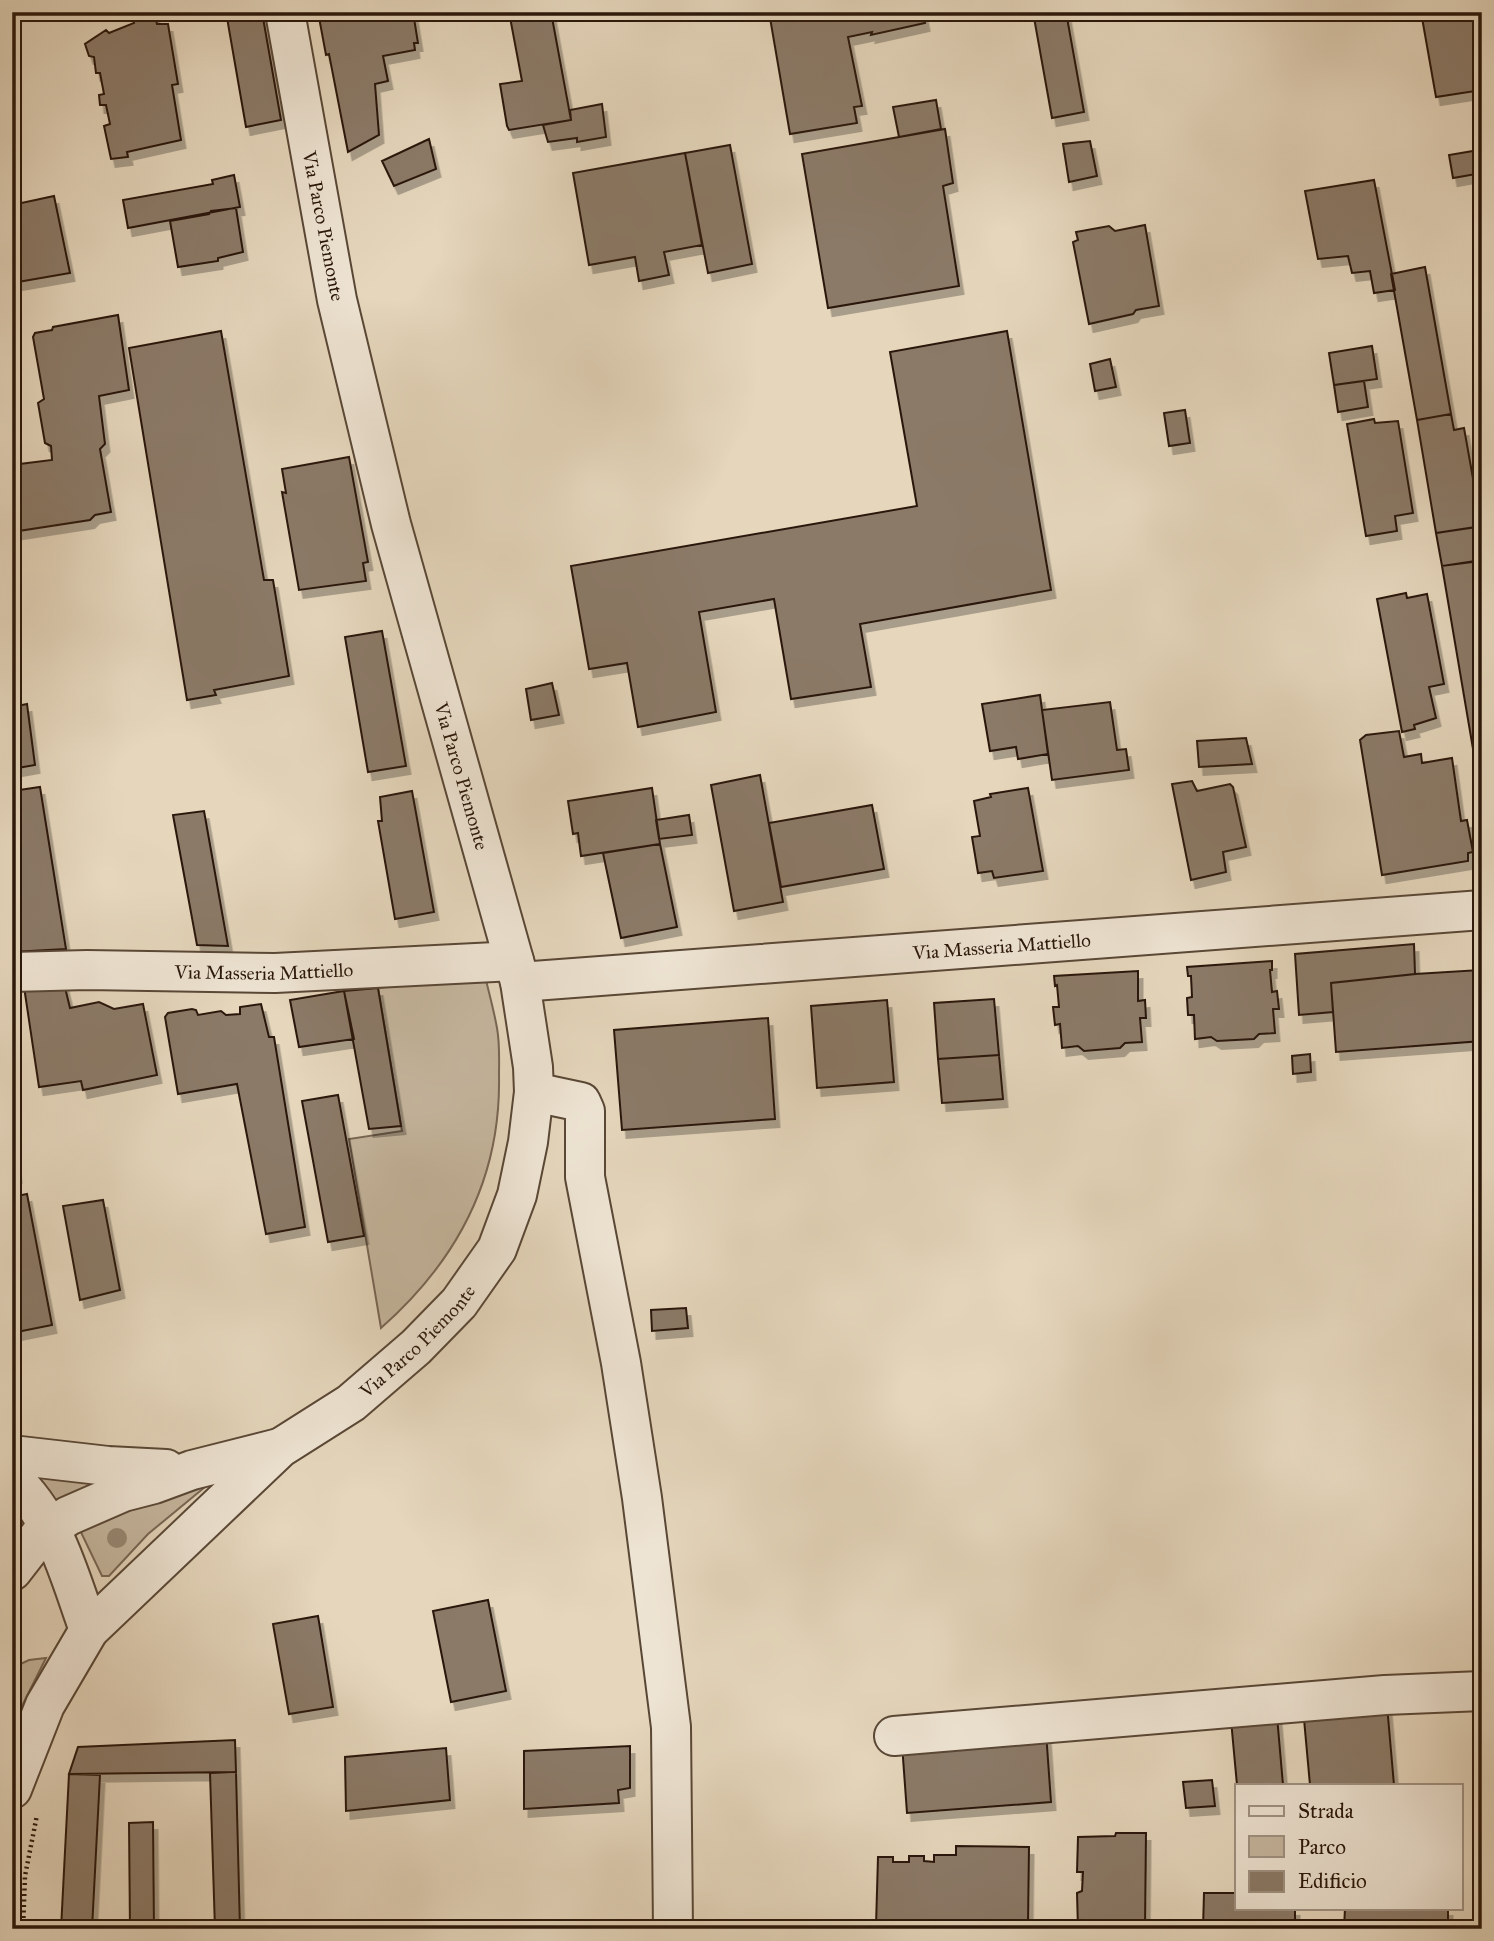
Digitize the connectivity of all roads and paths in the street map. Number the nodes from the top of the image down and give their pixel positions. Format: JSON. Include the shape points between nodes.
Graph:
{"nodes":[{"id":1,"x":285,"y":12,"type":"edge"},
{"id":2,"x":1482,"y":911,"type":"edge"},
{"id":3,"x":517,"y":971,"type":"junction"},
{"id":4,"x":12,"y":972,"type":"edge"},
{"id":5,"x":534,"y":1092,"type":"junction"},
{"id":6,"x":280,"y":1448,"type":"junction"},
{"id":7,"x":12,"y":1455,"type":"edge"},
{"id":8,"x":192,"y":1469,"type":"junction"},
{"id":9,"x":12,"y":1478,"type":"edge"},
{"id":10,"x":51,"y":1526,"type":"junction"},
{"id":11,"x":16,"y":1559,"type":"edge"},
{"id":12,"x":89,"y":1630,"type":"junction"},
{"id":13,"x":1482,"y":1691,"type":"edge"},
{"id":14,"x":894,"y":1736,"type":"dead end"},
{"id":15,"x":26,"y":1797,"type":"edge"},
{"id":16,"x":23,"y":1929,"type":"edge"},
{"id":17,"x":673,"y":1929,"type":"edge"}],
"edges":[{"from":1,"to":3,"type":"street","name":"Via Parco Piemonte","via":[[337,300],[391,524]]},
{"from":2,"to":3,"type":"street","name":"Via Masseria Mattiello"},
{"from":3,"to":4,"type":"street","name":"Via Masseria Mattiello"},
{"from":3,"to":5,"type":"street","name":"Via Parco Piemonte"},
{"from":5,"to":6,"type":"street","name":"Via Parco Piemonte","via":[[517,1195],[498,1249],[459,1303],[416,1347],[351,1403]]},
{"from":5,"to":17,"type":"street","via":[[581,1102],[585,1111],[585,1177],[642,1498],[671,1727]]},
{"from":6,"to":8,"type":"street"},
{"from":6,"to":12,"type":"street"},
{"from":7,"to":8,"type":"street","via":[[108,1466]]},
{"from":8,"to":10,"type":"street","via":[[123,1492]]},
{"from":9,"to":10,"type":"street","via":[[31,1495]]},
{"from":10,"to":11,"type":"street"},
{"from":10,"to":12,"type":"street"},
{"from":11,"to":12,"type":"street"},
{"from":12,"to":15,"type":"street","via":[[45,1705]]},
{"from":13,"to":14,"type":"street"},
{"from":15,"to":16,"type":"path"}]}
